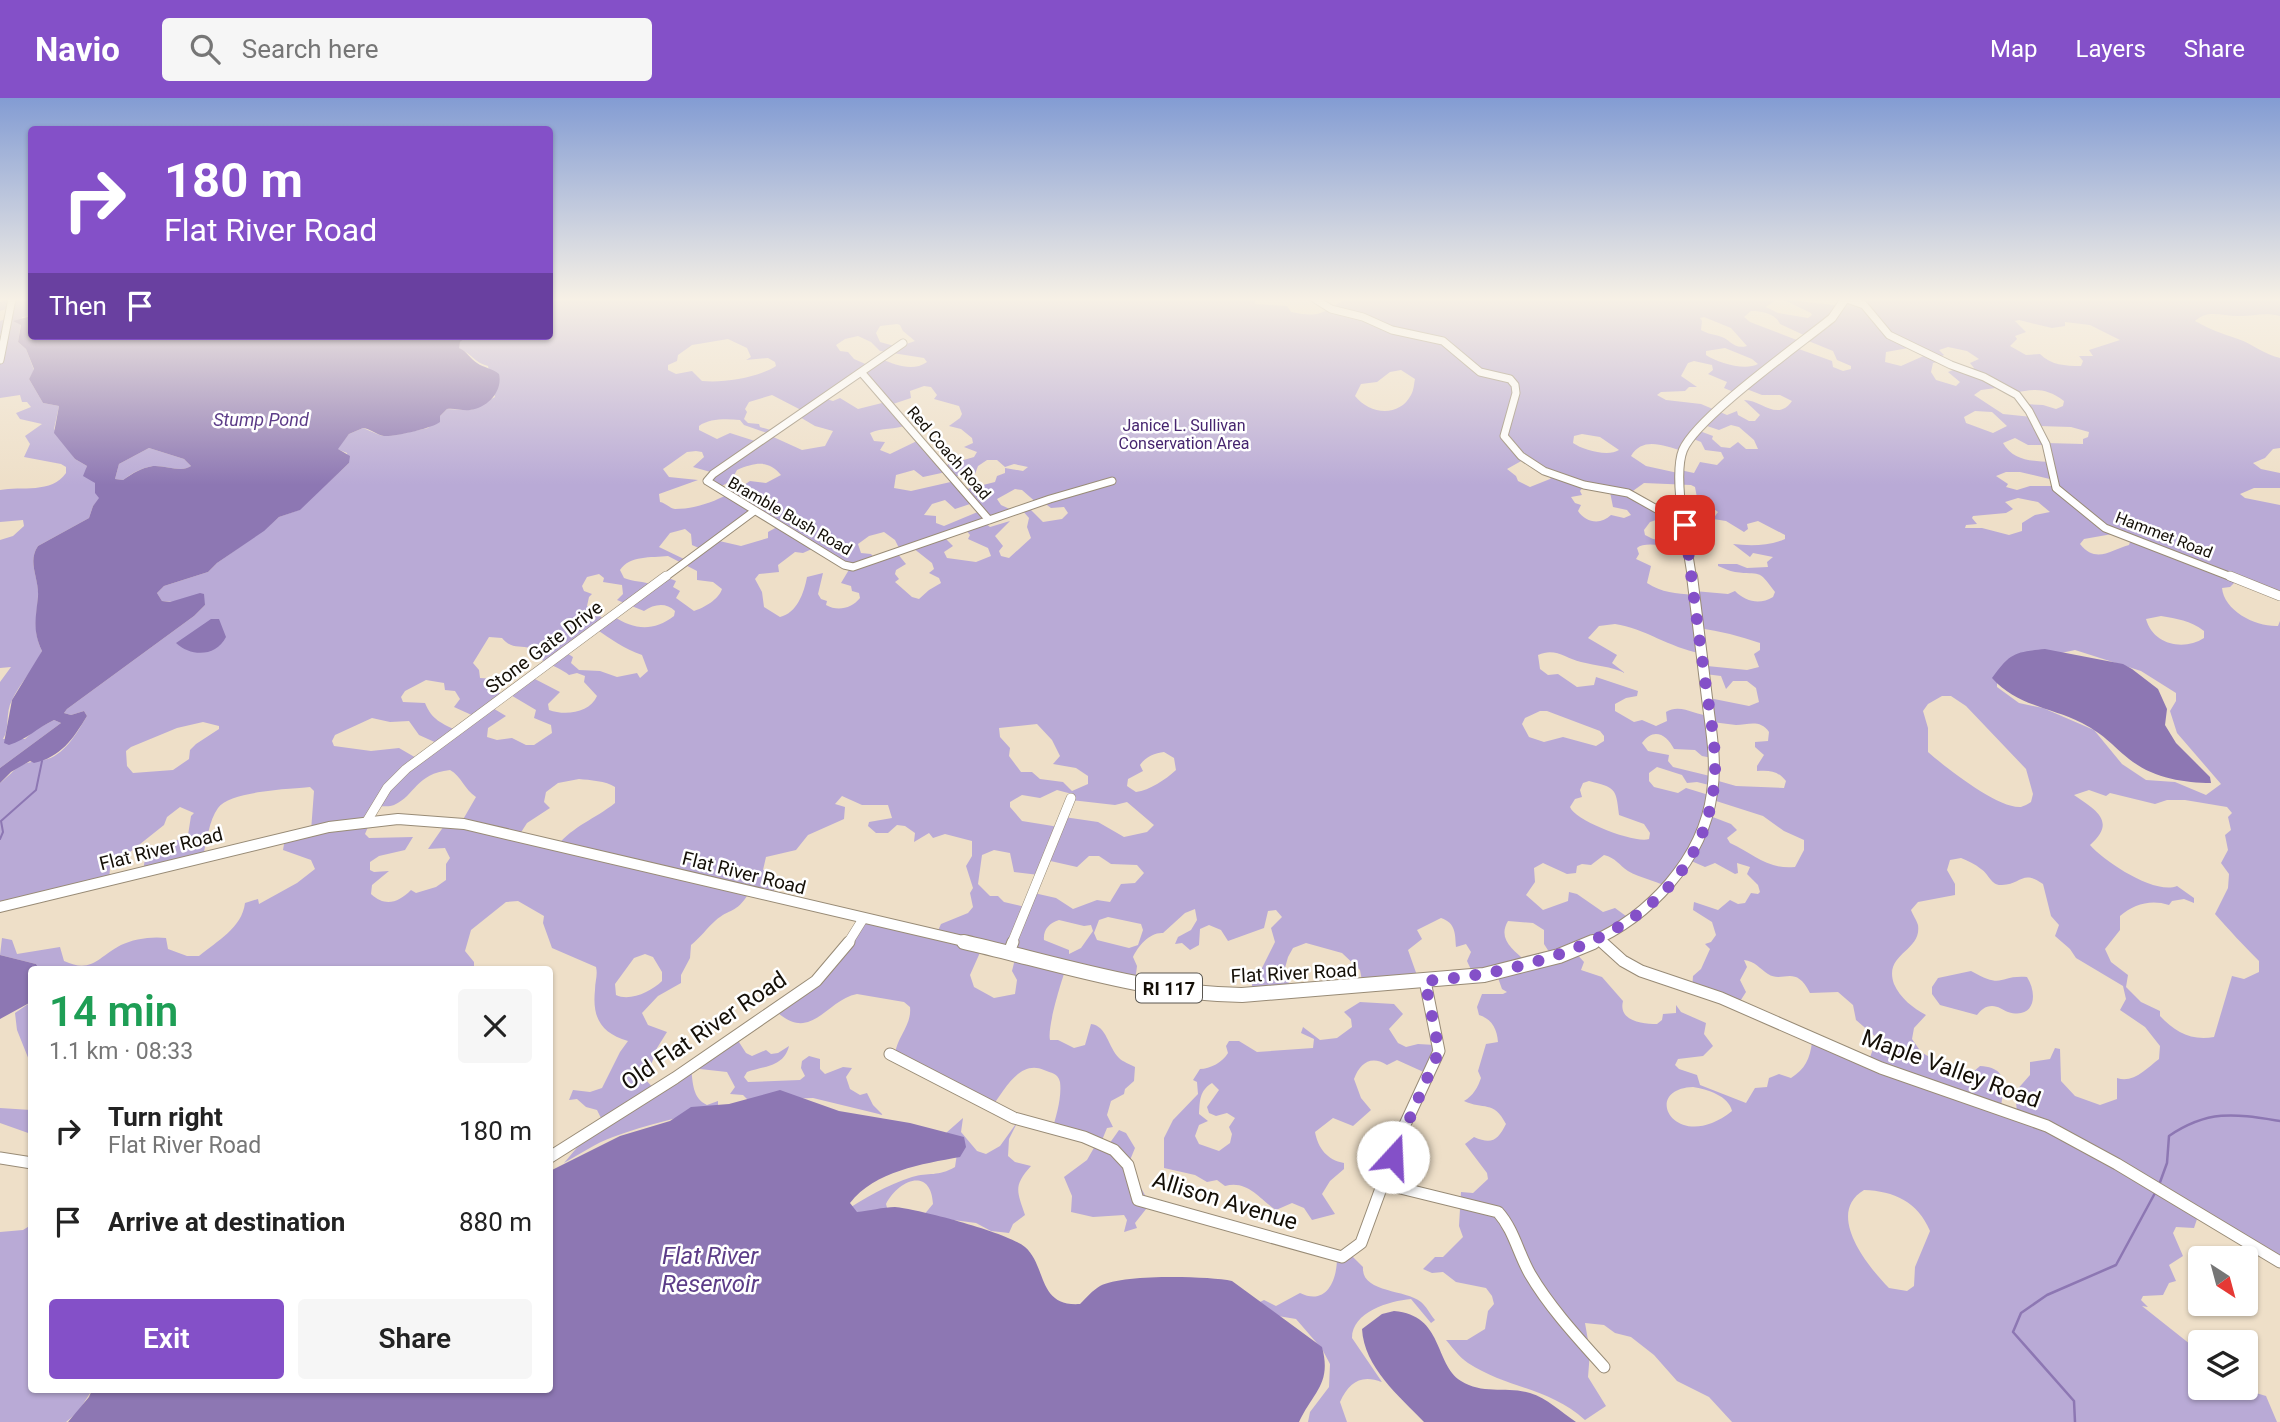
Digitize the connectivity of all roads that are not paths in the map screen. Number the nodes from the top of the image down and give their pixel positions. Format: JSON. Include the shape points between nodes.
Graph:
{"nodes":[{"id":1,"x":877,"y":361,"type":"edge"},
{"id":2,"x":1465,"y":361,"type":"edge"},
{"id":3,"x":1779,"y":361,"type":"edge"},
{"id":4,"x":1944,"y":361,"type":"edge"},
{"id":5,"x":861,"y":372,"type":"junction"},
{"id":6,"x":1112,"y":481,"type":"dead end"},
{"id":7,"x":753,"y":512,"type":"junction"},
{"id":8,"x":989,"y":520,"type":"junction"},
{"id":9,"x":1685,"y":525,"type":"junction"},
{"id":10,"x":2280,"y":596,"type":"edge"},
{"id":11,"x":1071,"y":798,"type":"dead end"},
{"id":12,"x":367,"y":821,"type":"junction"},
{"id":13,"x":0,"y":907,"type":"edge"},
{"id":14,"x":863,"y":919,"type":"junction"},
{"id":15,"x":1599,"y":939,"type":"junction"},
{"id":16,"x":1009,"y":952,"type":"junction"},
{"id":17,"x":1425,"y":981,"type":"junction"},
{"id":18,"x":890,"y":1054,"type":"dead end"},
{"id":19,"x":553,"y":1155,"type":"edge"},
{"id":20,"x":0,"y":1158,"type":"edge"},
{"id":21,"x":28,"y":1163,"type":"edge"},
{"id":22,"x":1384,"y":1184,"type":"junction"},
{"id":23,"x":2280,"y":1262,"type":"edge"},
{"id":24,"x":1604,"y":1367,"type":"dead end"}],
"edges":[{"from":1,"to":5,"type":"street","name":"Bramble Bush Road"},
{"from":2,"to":9,"type":"street","via":[[1478,372],[1510,379],[1517,391],[1504,436],[1523,459],[1574,482],[1633,495]]},
{"from":3,"to":9,"type":"main road","name":"Flat River Road","number":"RI 117","via":[[1692,434],[1680,461]]},
{"from":4,"to":10,"type":"street","name":"Hammet Road","via":[[2017,396],[2046,444],[2056,488],[2105,528]]},
{"from":5,"to":7,"type":"street","name":"Bramble Bush Road","via":[[708,479]]},
{"from":5,"to":8,"type":"street","name":"Red Coach Road"},
{"from":6,"to":8,"type":"street","name":"Bramble Bush Road"},
{"from":7,"to":8,"type":"street","name":"Bramble Bush Road","via":[[853,567]]},
{"from":7,"to":12,"type":"street","name":"Stone Gate Drive","via":[[406,769],[387,788]]},
{"from":9,"to":15,"type":"main road","name":"Flat River Road","number":"RI 117","via":[[1714,752],[1709,816],[1673,881],[1651,904]]},
{"from":11,"to":16,"type":"street"},
{"from":12,"to":13,"type":"main road","name":"Flat River Road","number":"RI 117"},
{"from":12,"to":14,"type":"main road","name":"Flat River Road","number":"RI 117","via":[[455,822]]},
{"from":14,"to":16,"type":"main road","name":"Flat River Road","number":"RI 117"},
{"from":14,"to":19,"type":"street","name":"Old Flat River Road","via":[[841,954],[816,981],[684,1073]]},
{"from":15,"to":17,"type":"main road","name":"Flat River Road","number":"RI 117","via":[[1522,968]]},
{"from":15,"to":23,"type":"street","name":"Maple Valley Road","via":[[1641,971],[1721,998],[1881,1068],[2047,1126]]},
{"from":16,"to":17,"type":"main road","name":"Flat River Road","number":"RI 117","via":[[1140,984],[1224,995]]},
{"from":17,"to":22,"type":"street","via":[[1439,1051]]},
{"from":18,"to":22,"type":"street","name":"Allison Avenue","via":[[1014,1118],[1114,1150],[1128,1165],[1138,1200],[1276,1240],[1342,1257],[1352,1252],[1361,1244]]},
{"from":20,"to":21,"type":"street"},
{"from":22,"to":24,"type":"street","via":[[1498,1212],[1530,1274]]}]}
